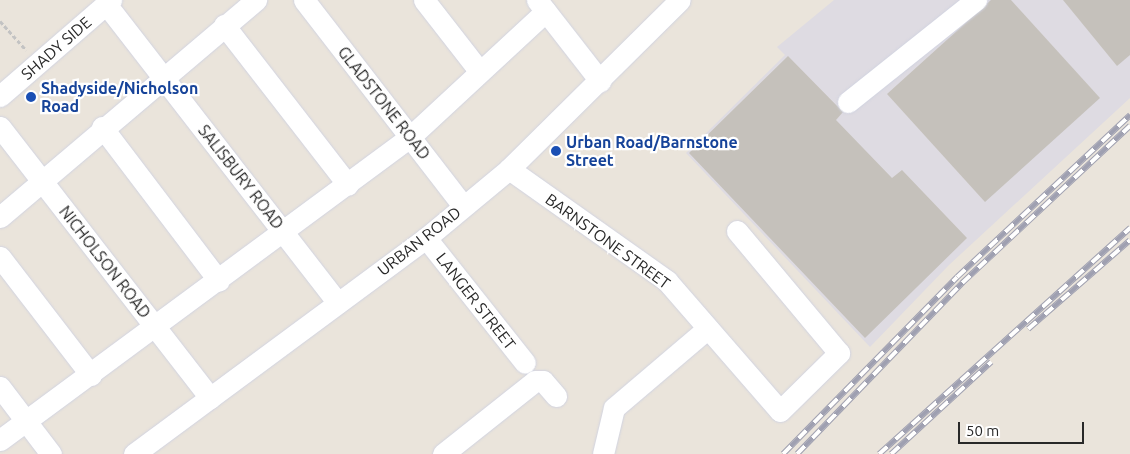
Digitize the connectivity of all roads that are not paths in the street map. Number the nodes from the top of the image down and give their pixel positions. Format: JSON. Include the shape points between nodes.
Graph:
{"nodes":[{"id":1,"x":256,"y":0,"type":"edge"},
{"id":2,"x":304,"y":0,"type":"edge"},
{"id":3,"x":424,"y":0,"type":"edge"},
{"id":4,"x":680,"y":0,"type":"edge"},
{"id":5,"x":976,"y":0,"type":"edge"},
{"id":6,"x":109,"y":2,"type":"edge"},
{"id":7,"x":545,"y":5,"type":"edge"},
{"id":8,"x":224,"y":25,"type":"junction"},
{"id":9,"x":480,"y":72,"type":"junction"},
{"id":10,"x":162,"y":75,"type":"junction"},
{"id":11,"x":600,"y":81,"type":"junction"},
{"id":12,"x":0,"y":96,"type":"edge"},
{"id":13,"x":848,"y":102,"type":"dead end"},
{"id":14,"x":0,"y":127,"type":"edge"},
{"id":15,"x":102,"y":127,"type":"junction"},
{"id":16,"x":410,"y":137,"type":"junction"},
{"id":17,"x":509,"y":169,"type":"junction"},
{"id":18,"x":41,"y":180,"type":"junction"},
{"id":19,"x":348,"y":185,"type":"junction"},
{"id":20,"x":463,"y":206,"type":"junction"},
{"id":21,"x":0,"y":217,"type":"edge"},
{"id":22,"x":737,"y":231,"type":"dead end"},
{"id":23,"x":284,"y":233,"type":"junction"},
{"id":24,"x":426,"y":238,"type":"junction"},
{"id":25,"x":0,"y":257,"type":"edge"},
{"id":26,"x":219,"y":281,"type":"junction"},
{"id":27,"x":338,"y":303,"type":"junction"},
{"id":28,"x":156,"y":328,"type":"junction"},
{"id":29,"x":708,"y":328,"type":"junction"},
{"id":30,"x":525,"y":363,"type":"dead end"},
{"id":31,"x":91,"y":375,"type":"junction"},
{"id":32,"x":0,"y":387,"type":"edge"},
{"id":33,"x":556,"y":396,"type":"dead end"},
{"id":34,"x":210,"y":398,"type":"junction"},
{"id":35,"x":26,"y":422,"type":"junction"},
{"id":36,"x":0,"y":440,"type":"edge"},
{"id":37,"x":52,"y":454,"type":"edge"},
{"id":38,"x":134,"y":454,"type":"edge"},
{"id":39,"x":443,"y":454,"type":"edge"},
{"id":40,"x":603,"y":454,"type":"edge"}],
"edges":[{"from":1,"to":8,"type":"street"},
{"from":2,"to":16,"type":"street","name":"GLADSTONE ROAD"},
{"from":3,"to":9,"type":"street"},
{"from":4,"to":11,"type":"street","name":"URBAN ROAD"},
{"from":5,"to":13,"type":"street"},
{"from":6,"to":10,"type":"street","name":"SALISBURY ROAD"},
{"from":6,"to":12,"type":"street","name":"SHADY SIDE"},
{"from":7,"to":9,"type":"street"},
{"from":7,"to":11,"type":"street"},
{"from":8,"to":10,"type":"street"},
{"from":8,"to":19,"type":"street"},
{"from":9,"to":16,"type":"street"},
{"from":10,"to":15,"type":"street"},
{"from":10,"to":23,"type":"street","name":"SALISBURY ROAD"},
{"from":11,"to":17,"type":"street","name":"URBAN ROAD"},
{"from":14,"to":18,"type":"street","name":"NICHOLSON ROAD"},
{"from":15,"to":18,"type":"street"},
{"from":15,"to":26,"type":"street"},
{"from":16,"to":19,"type":"street"},
{"from":16,"to":20,"type":"street","name":"GLADSTONE ROAD"},
{"from":17,"to":20,"type":"street","name":"URBAN ROAD"},
{"from":17,"to":29,"type":"street","name":"BARNSTONE STREET","via":[[667,281]]},
{"from":18,"to":21,"type":"street"},
{"from":18,"to":28,"type":"street","name":"NICHOLSON ROAD"},
{"from":19,"to":23,"type":"street"},
{"from":20,"to":24,"type":"street","name":"URBAN ROAD"},
{"from":22,"to":29,"type":"street","name":"BARNSTONE STREET","via":[[839,353],[780,411]]},
{"from":23,"to":26,"type":"street"},
{"from":23,"to":27,"type":"street","name":"SALISBURY ROAD"},
{"from":24,"to":27,"type":"street","name":"URBAN ROAD"},
{"from":24,"to":30,"type":"street","name":"LANGER STREET"},
{"from":25,"to":31,"type":"street"},
{"from":26,"to":28,"type":"street"},
{"from":27,"to":34,"type":"street","name":"URBAN ROAD"},
{"from":28,"to":31,"type":"street"},
{"from":28,"to":34,"type":"street","name":"NICHOLSON ROAD"},
{"from":29,"to":40,"type":"street","via":[[614,408]]},
{"from":31,"to":35,"type":"street"},
{"from":32,"to":35,"type":"street"},
{"from":33,"to":39,"type":"street","via":[[543,381],[535,381]]},
{"from":34,"to":38,"type":"street","name":"URBAN ROAD"},
{"from":35,"to":36,"type":"street"},
{"from":35,"to":37,"type":"street"}]}
